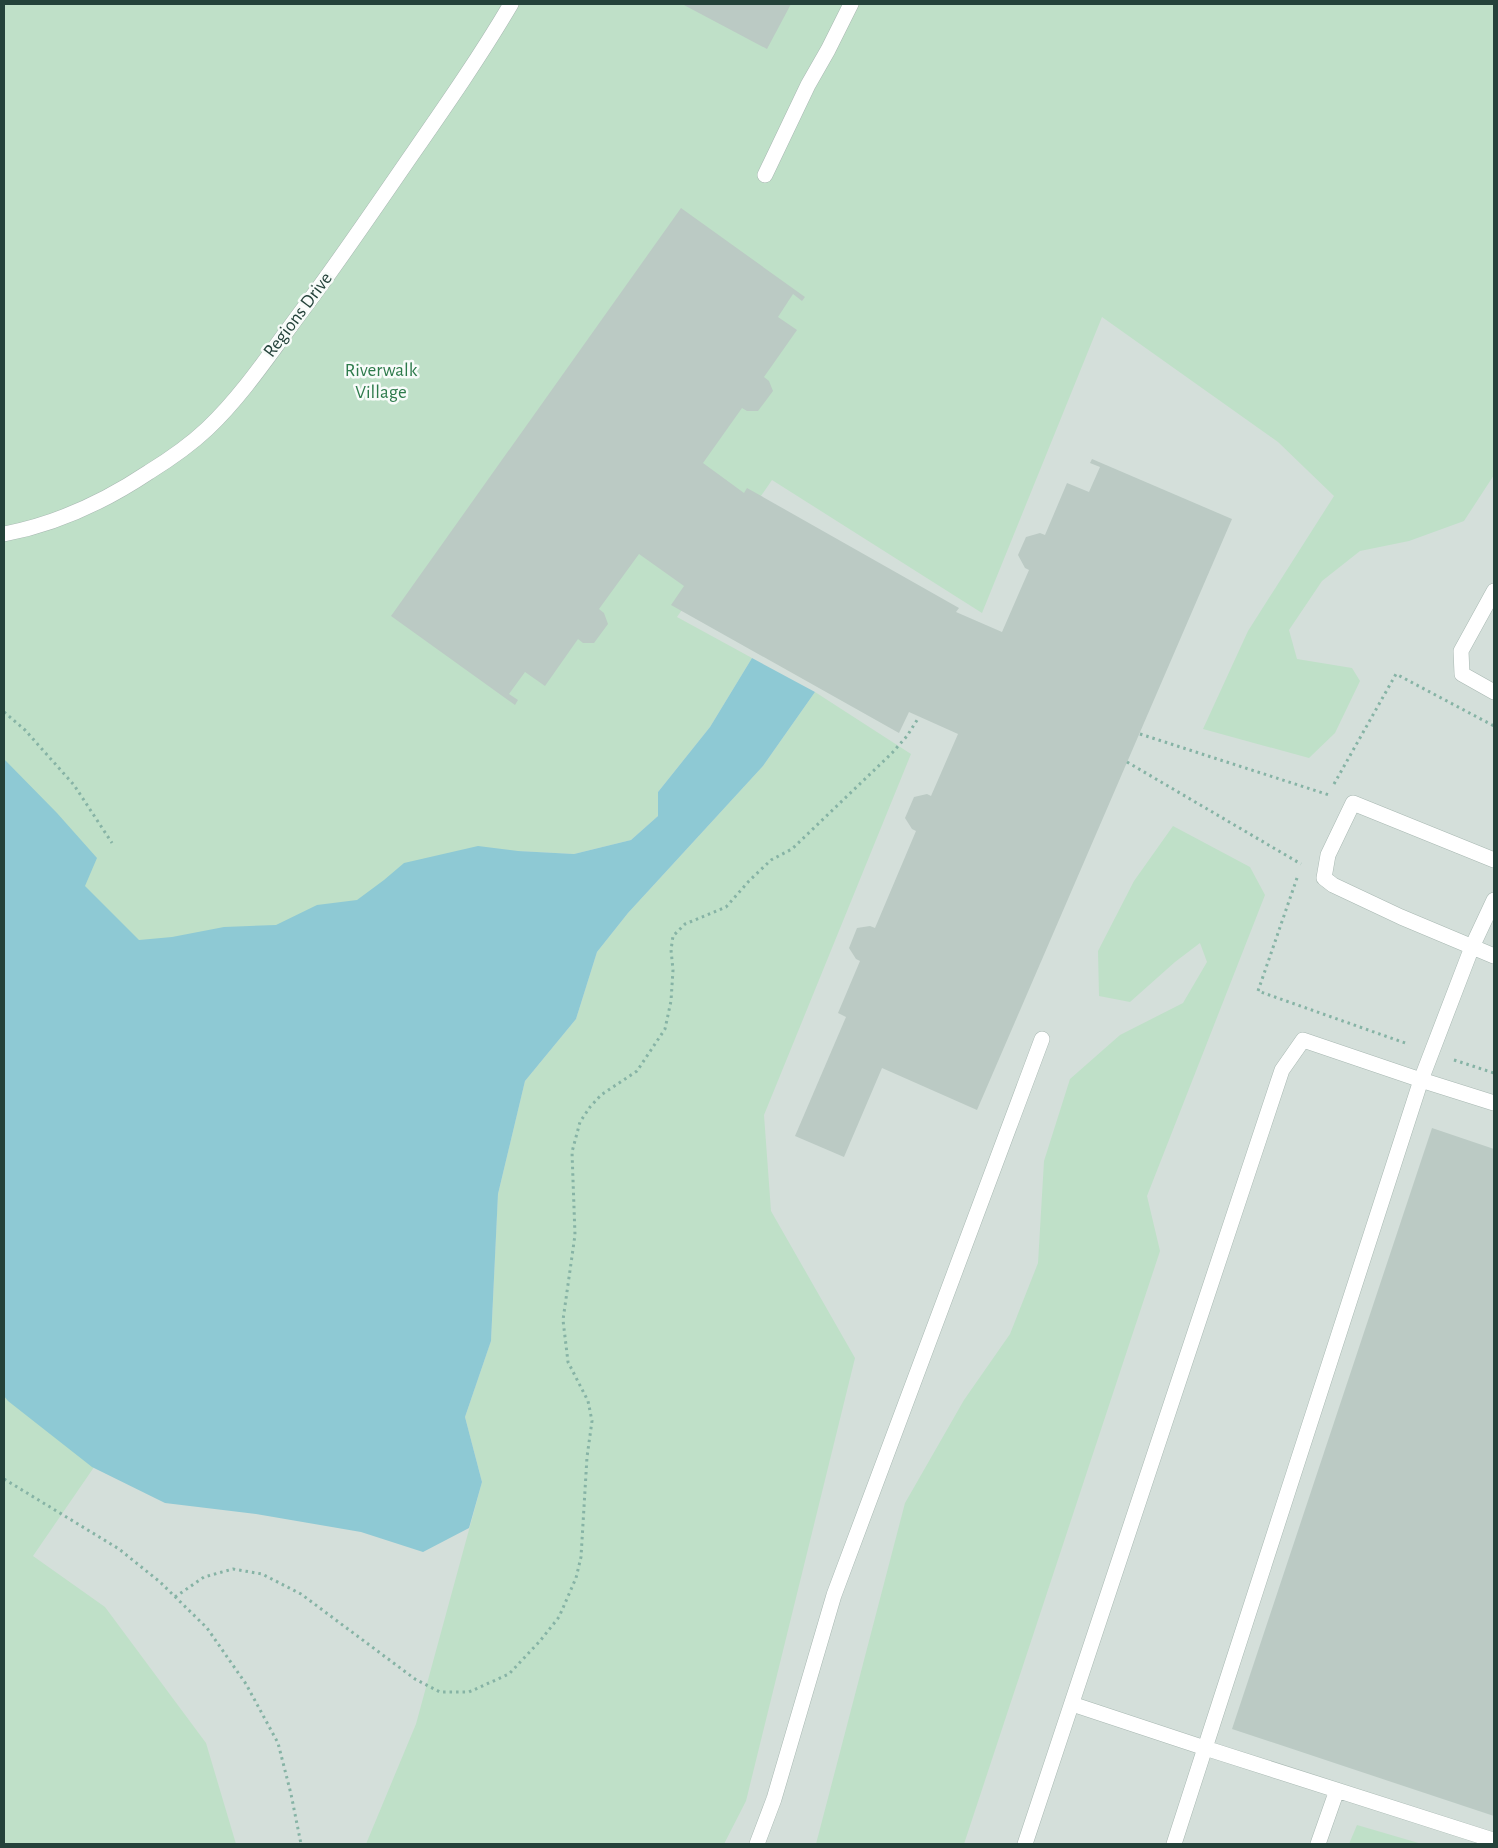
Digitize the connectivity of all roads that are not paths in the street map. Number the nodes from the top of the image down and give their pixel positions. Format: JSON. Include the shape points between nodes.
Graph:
{"nodes":[{"id":1,"x":511,"y":4,"type":"edge"},
{"id":2,"x":851,"y":4,"type":"edge"},
{"id":3,"x":765,"y":174,"type":"dead end"},
{"id":4,"x":4,"y":534,"type":"edge"},
{"id":5,"x":1494,"y":591,"type":"edge"},
{"id":6,"x":1494,"y":692,"type":"edge"},
{"id":7,"x":1494,"y":860,"type":"edge"},
{"id":8,"x":1494,"y":900,"type":"edge"},
{"id":9,"x":1472,"y":947,"type":"junction"},
{"id":10,"x":1494,"y":956,"type":"edge"},
{"id":11,"x":1042,"y":1039,"type":"dead end"},
{"id":12,"x":1421,"y":1080,"type":"junction"},
{"id":13,"x":1494,"y":1104,"type":"edge"},
{"id":14,"x":1072,"y":1704,"type":"junction"},
{"id":15,"x":1205,"y":1748,"type":"junction"},
{"id":16,"x":1337,"y":1790,"type":"junction"},
{"id":17,"x":1493,"y":1840,"type":"edge"},
{"id":18,"x":757,"y":1844,"type":"edge"},
{"id":19,"x":1026,"y":1844,"type":"edge"},
{"id":20,"x":1174,"y":1844,"type":"edge"},
{"id":21,"x":1318,"y":1844,"type":"edge"}],
"edges":[{"from":1,"to":4,"type":"lane","name":"Regions Drive","via":[[485,48],[339,260],[225,411],[180,452],[121,491],[56,521]]},
{"from":2,"to":3,"type":"lane"},
{"from":5,"to":6,"type":"lane","via":[[1461,651],[1462,674]]},
{"from":7,"to":9,"type":"lane","via":[[1353,803],[1328,855],[1324,878],[1333,885]]},
{"from":8,"to":9,"type":"lane"},
{"from":9,"to":10,"type":"lane"},
{"from":9,"to":12,"type":"lane"},
{"from":11,"to":18,"type":"lane","via":[[834,1595],[774,1799]]},
{"from":12,"to":13,"type":"lane"},
{"from":12,"to":14,"type":"lane","via":[[1303,1040],[1282,1070]]},
{"from":12,"to":15,"type":"lane"},
{"from":14,"to":15,"type":"lane"},
{"from":14,"to":19,"type":"lane"},
{"from":15,"to":16,"type":"lane"},
{"from":15,"to":20,"type":"lane"},
{"from":16,"to":17,"type":"lane"},
{"from":16,"to":21,"type":"lane"}]}
